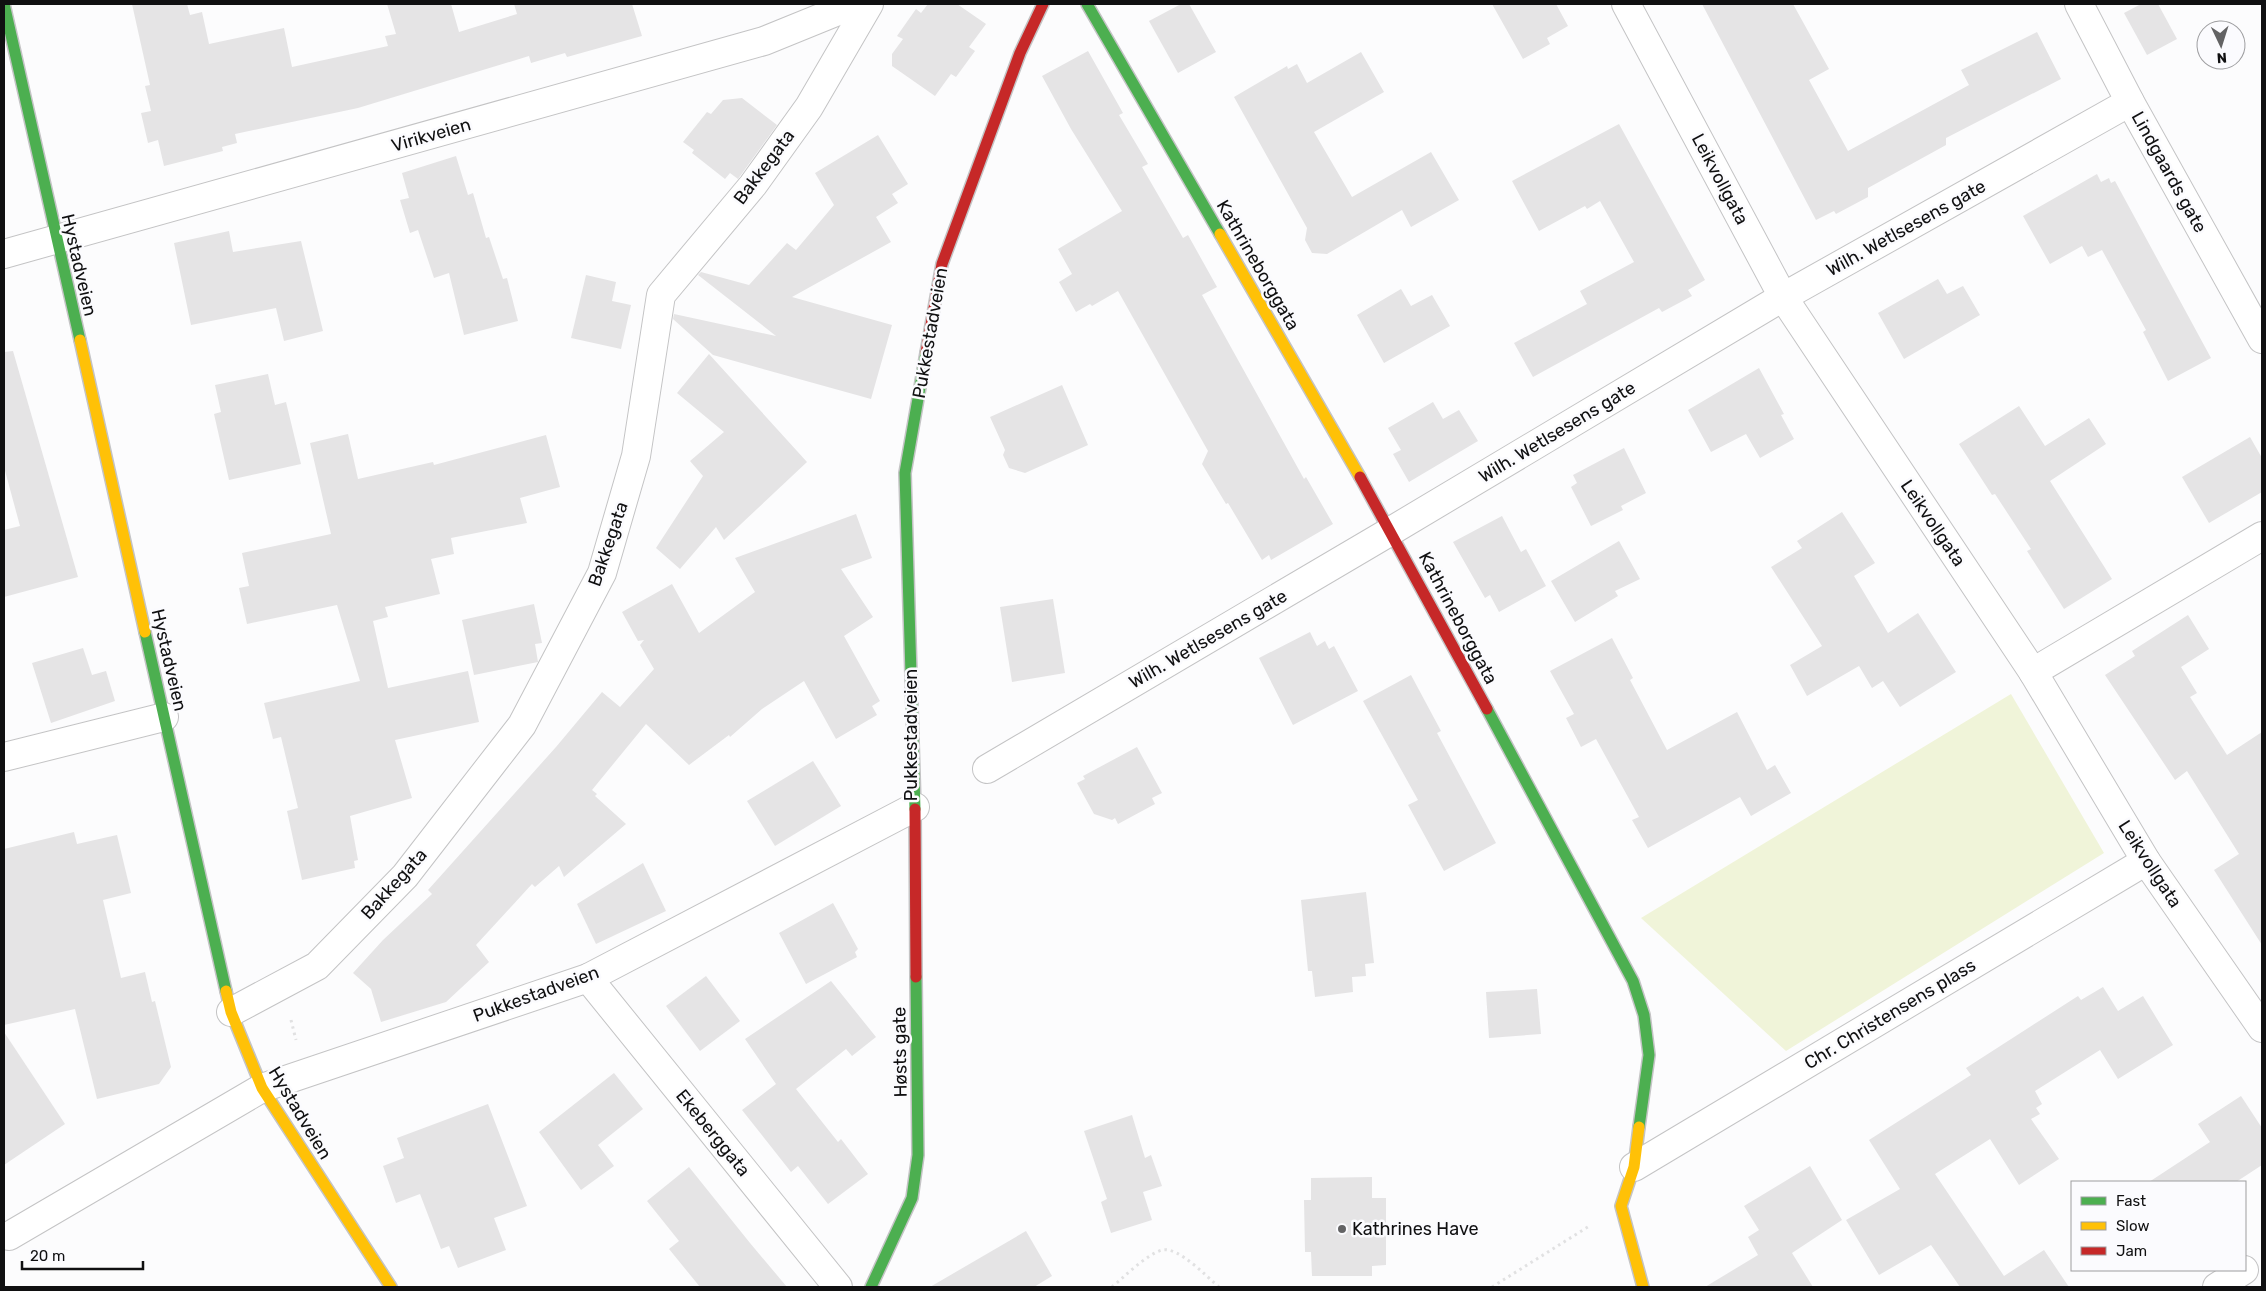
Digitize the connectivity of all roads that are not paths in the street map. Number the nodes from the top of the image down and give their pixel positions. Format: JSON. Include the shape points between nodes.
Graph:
{"nodes":[{"id":1,"x":4,"y":4,"type":"edge"},
{"id":2,"x":855,"y":4,"type":"edge"},
{"id":3,"x":869,"y":4,"type":"edge"},
{"id":4,"x":1043,"y":4,"type":"edge"},
{"id":5,"x":1088,"y":4,"type":"edge"},
{"id":6,"x":1626,"y":4,"type":"edge"},
{"id":7,"x":2079,"y":4,"type":"edge"},
{"id":8,"x":2130,"y":102,"type":"junction"},
{"id":9,"x":56,"y":240,"type":"junction"},
{"id":10,"x":4,"y":254,"type":"edge"},
{"id":11,"x":1783,"y":297,"type":"junction"},
{"id":12,"x":2262,"y":340,"type":"edge"},
{"id":13,"x":1391,"y":531,"type":"junction"},
{"id":14,"x":2262,"y":536,"type":"edge"},
{"id":15,"x":2033,"y":672,"type":"junction"},
{"id":16,"x":164,"y":717,"type":"junction"},
{"id":17,"x":4,"y":756,"type":"edge"},
{"id":18,"x":987,"y":769,"type":"dead end"},
{"id":19,"x":915,"y":807,"type":"junction"},
{"id":20,"x":2146,"y":861,"type":"junction"},
{"id":21,"x":588,"y":978,"type":"junction"},
{"id":22,"x":232,"y":1012,"type":"junction"},
{"id":23,"x":2262,"y":1028,"type":"edge"},
{"id":24,"x":262,"y":1088,"type":"junction"},
{"id":25,"x":1634,"y":1167,"type":"junction"},
{"id":26,"x":8,"y":1236,"type":"dead end"},
{"id":27,"x":2262,"y":1258,"type":"edge"},
{"id":28,"x":2246,"y":1268,"type":"edge"},
{"id":29,"x":2241,"y":1271,"type":"edge"},
{"id":30,"x":391,"y":1287,"type":"edge"},
{"id":31,"x":838,"y":1287,"type":"edge"},
{"id":32,"x":870,"y":1287,"type":"edge"},
{"id":33,"x":1643,"y":1287,"type":"edge"},
{"id":34,"x":2217,"y":1287,"type":"edge"}],
"edges":[{"from":1,"to":9,"type":"street","name":"Hystadveien"},
{"from":2,"to":9,"type":"street","name":"Virikveien","via":[[764,41]]},
{"from":3,"to":22,"type":"street","name":"Bakkegata","via":[[798,123],[753,185],[661,295],[636,456],[602,573],[522,725],[405,876],[317,966]]},
{"from":4,"to":19,"type":"street","name":"Pukkestadveien","via":[[1020,53],[942,264],[905,473]]},
{"from":5,"to":13,"type":"street","name":"Kathrineborggata"},
{"from":6,"to":11,"type":"street","name":"Leikvollgata"},
{"from":7,"to":8,"type":"street","name":"Lindgaards gate"},
{"from":8,"to":11,"type":"street","name":"Wilh. Wetlsesens gate"},
{"from":8,"to":12,"type":"street","name":"Lindgaards gate"},
{"from":9,"to":10,"type":"street","name":"Virikveien"},
{"from":9,"to":16,"type":"street","name":"Hystadveien"},
{"from":11,"to":13,"type":"street","name":"Wilh. Wetlsesens gate"},
{"from":11,"to":15,"type":"street","name":"Leikvollgata"},
{"from":13,"to":18,"type":"street","name":"Wilh. Wetlsesens gate"},
{"from":13,"to":25,"type":"street","name":"Kathrineborggata","via":[[1633,981],[1644,1015],[1649,1055]]},
{"from":14,"to":15,"type":"street"},
{"from":15,"to":20,"type":"street","name":"Leikvollgata"},
{"from":16,"to":17,"type":"street"},
{"from":16,"to":22,"type":"street","name":"Hystadveien"},
{"from":19,"to":21,"type":"street","name":"Pukkestadveien"},
{"from":19,"to":32,"type":"street","name":"Høsts gate","via":[[918,1155],[912,1198]]},
{"from":20,"to":23,"type":"street","name":"Leikvollgata"},
{"from":20,"to":25,"type":"street","name":"Chr. Christensens plass"},
{"from":21,"to":24,"type":"street","name":"Pukkestadveien"},
{"from":21,"to":31,"type":"street","name":"Ekeberggata"},
{"from":22,"to":24,"type":"street","name":"Hystadveien"},
{"from":24,"to":26,"type":"street","name":"Pukkestadveien"},
{"from":24,"to":30,"type":"street","name":"Hystadveien"},
{"from":25,"to":33,"type":"street","name":"Kathrineborggata","via":[[1621,1206]]},
{"from":27,"to":28,"type":"street"},
{"from":29,"to":34,"type":"street"}]}
